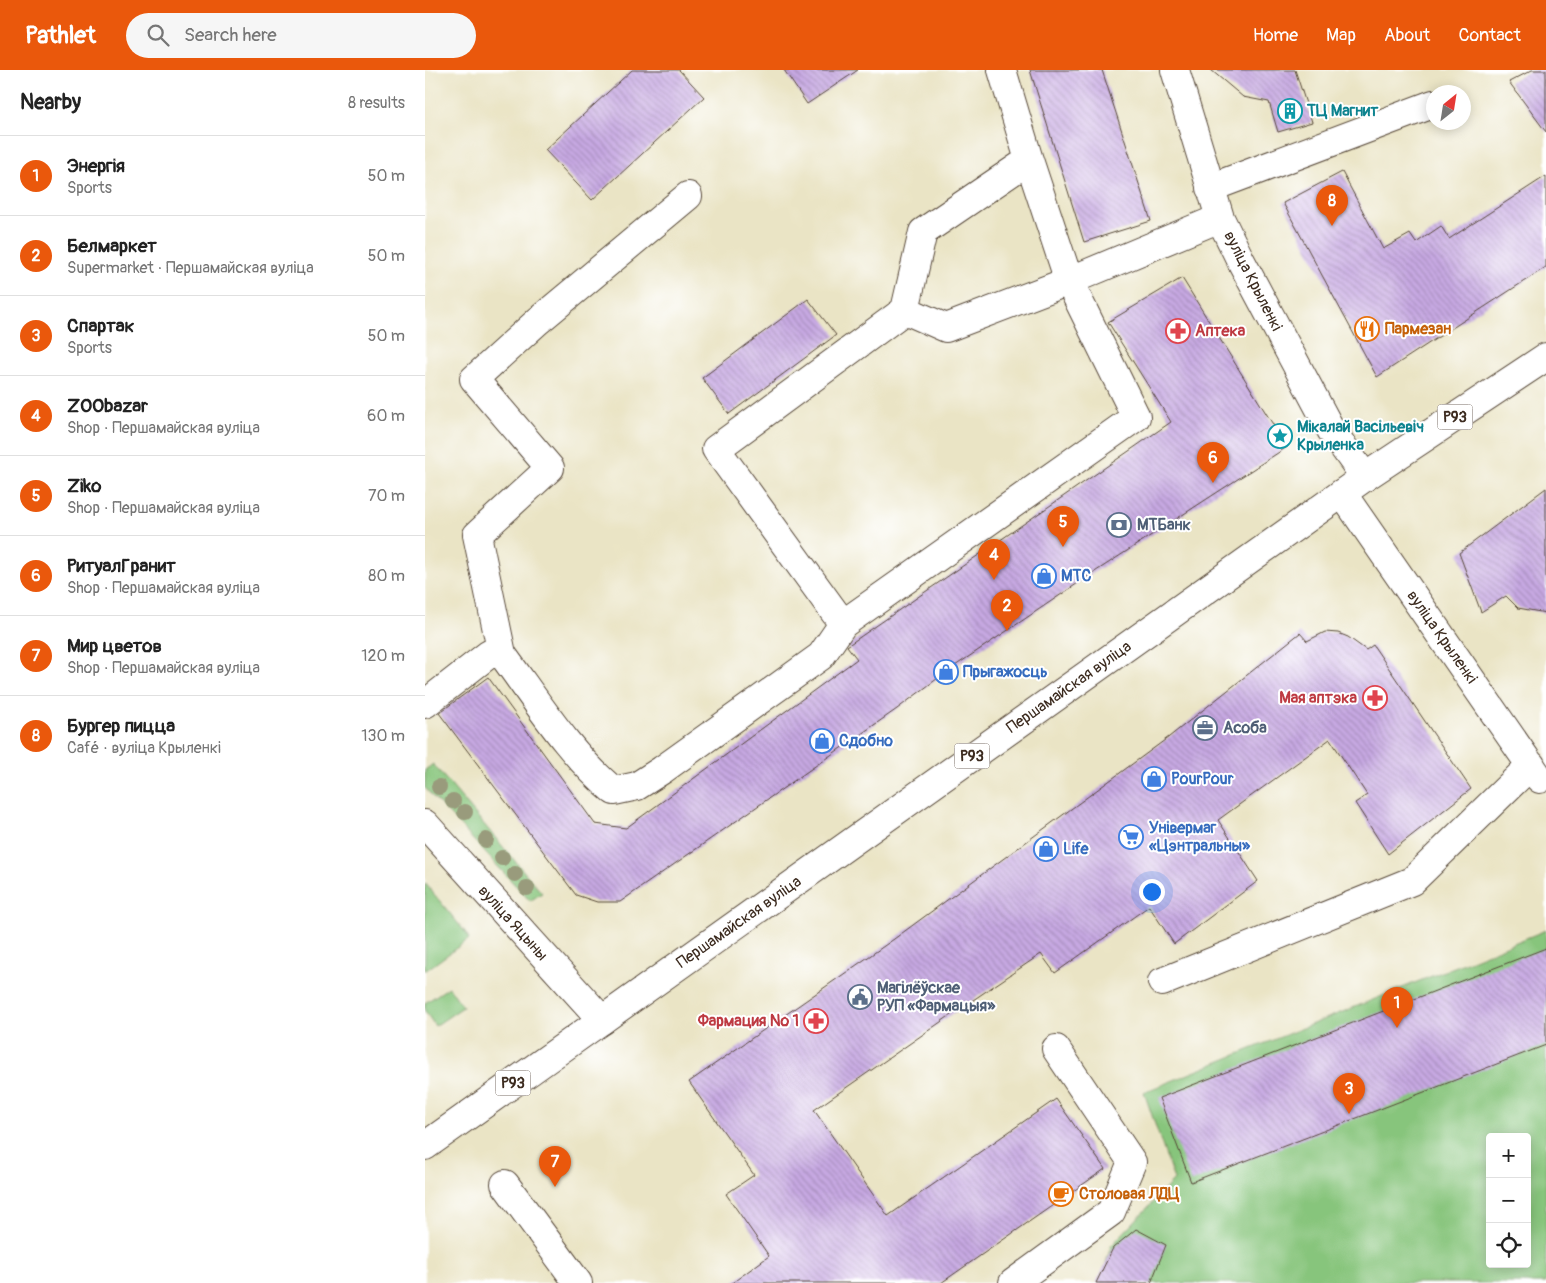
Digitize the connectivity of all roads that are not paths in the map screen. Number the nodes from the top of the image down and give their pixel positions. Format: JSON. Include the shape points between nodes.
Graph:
{"nodes":[{"id":1,"x":1002,"y":70,"type":"edge"},
{"id":2,"x":1175,"y":70,"type":"edge"},
{"id":3,"x":1426,"y":107,"type":"edge"},
{"id":4,"x":1029,"y":160,"type":"junction"},
{"id":5,"x":1210,"y":188,"type":"junction"},
{"id":6,"x":689,"y":196,"type":"dead end"},
{"id":7,"x":1220,"y":218,"type":"junction"},
{"id":8,"x":1069,"y":282,"type":"junction"},
{"id":9,"x":905,"y":310,"type":"junction"},
{"id":10,"x":1546,"y":357,"type":"edge"},
{"id":11,"x":1365,"y":477,"type":"junction"},
{"id":12,"x":1342,"y":493,"type":"junction"},
{"id":13,"x":843,"y":624,"type":"junction"},
{"id":14,"x":502,"y":654,"type":"junction"},
{"id":15,"x":425,"y":704,"type":"edge"},
{"id":16,"x":425,"y":824,"type":"edge"},
{"id":17,"x":1162,"y":982,"type":"dead end"},
{"id":18,"x":602,"y":1020,"type":"junction"},
{"id":19,"x":1057,"y":1049,"type":"dead end"},
{"id":20,"x":425,"y":1146,"type":"edge"},
{"id":21,"x":505,"y":1184,"type":"dead end"},
{"id":22,"x":578,"y":1283,"type":"edge"},
{"id":23,"x":1013,"y":1283,"type":"edge"}],
"edges":[{"from":1,"to":4,"type":"main road"},
{"from":2,"to":5,"type":"main road","name":"вуліца Крыленкі"},
{"from":3,"to":5,"type":"main road"},
{"from":4,"to":8,"type":"main road"},
{"from":4,"to":9,"type":"main road","via":[[923,232]]},
{"from":5,"to":7,"type":"main road","name":"вуліца Крыленкі"},
{"from":6,"to":14,"type":"main road","via":[[538,321],[474,379],[550,468],[477,535]]},
{"from":7,"to":8,"type":"main road"},
{"from":7,"to":11,"type":"main road","name":"вуліца Крыленкі","via":[[1331,430]]},
{"from":8,"to":9,"type":"main road","via":[[947,328]]},
{"from":8,"to":13,"type":"main road","via":[[1136,417]]},
{"from":9,"to":13,"type":"main road","via":[[716,449]]},
{"from":10,"to":11,"type":"main road","name":"Першамайская вуліца","number":"Р93"},
{"from":11,"to":12,"type":"main road","name":"Першамайская вуліца","number":"Р93"},
{"from":12,"to":17,"type":"main road","name":"вуліца Крыленкі","via":[[1536,773],[1412,881]]},
{"from":12,"to":18,"type":"main road","name":"Першамайская вуліца","number":"Р93"},
{"from":13,"to":14,"type":"main road","via":[[821,656],[662,770],[637,786],[614,791],[597,778],[576,753]]},
{"from":14,"to":15,"type":"main road","via":[[489,654]]},
{"from":16,"to":18,"type":"main road","name":"вуліца Яцыны"},
{"from":18,"to":20,"type":"main road","name":"Першамайская вуліца","number":"Р93"},
{"from":19,"to":23,"type":"main road","via":[[1133,1162],[1111,1212]]},
{"from":21,"to":22,"type":"main road"}]}
